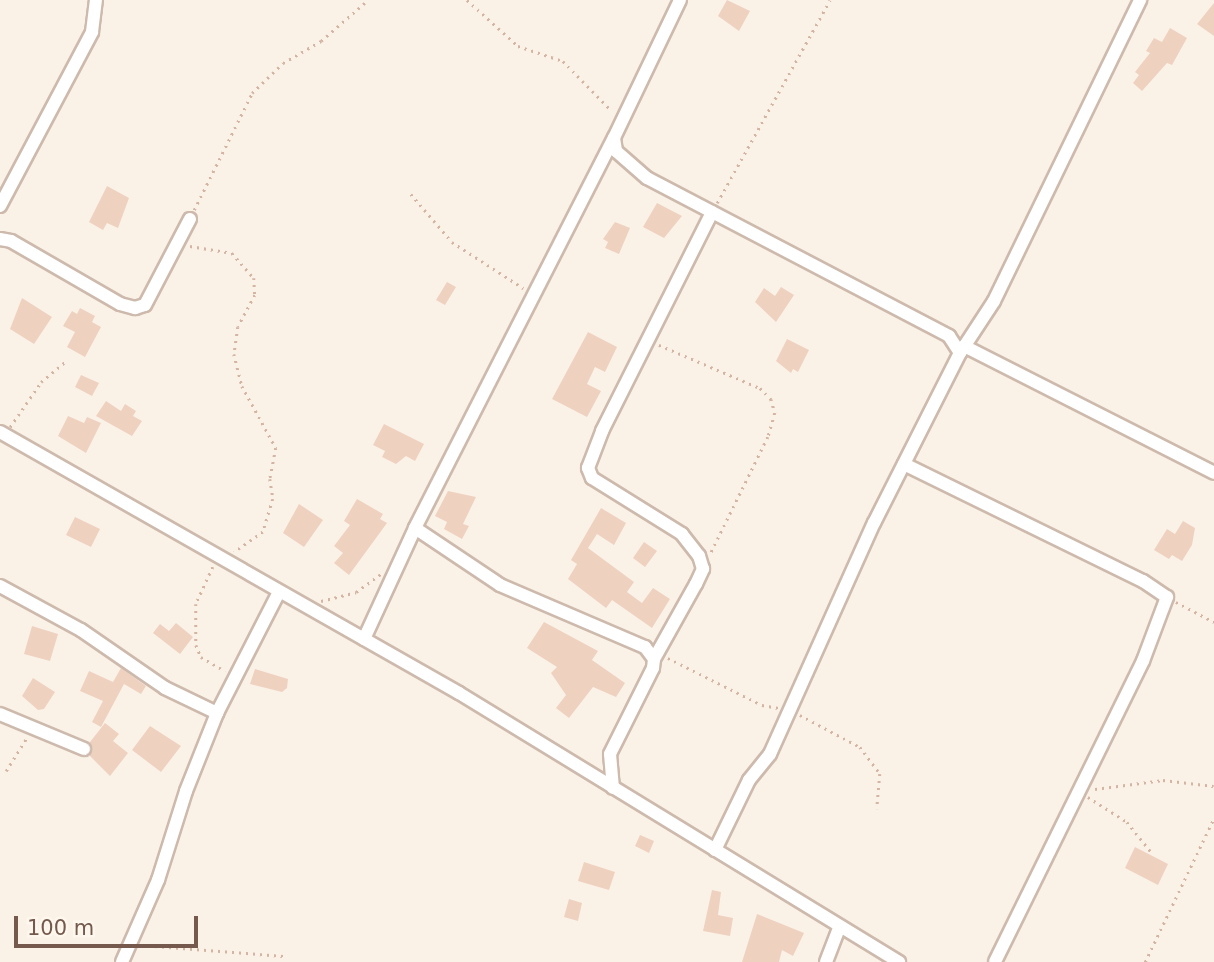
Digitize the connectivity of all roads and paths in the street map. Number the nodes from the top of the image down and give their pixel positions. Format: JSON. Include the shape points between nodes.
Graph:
{"nodes":[{"id":1,"x":96,"y":0,"type":"edge"},
{"id":2,"x":368,"y":0,"type":"edge"},
{"id":3,"x":467,"y":0,"type":"edge"},
{"id":4,"x":680,"y":0,"type":"edge"},
{"id":5,"x":830,"y":0,"type":"edge"},
{"id":6,"x":1140,"y":0,"type":"edge"},
{"id":7,"x":621,"y":121,"type":"junction"},
{"id":8,"x":614,"y":138,"type":"junction"},
{"id":9,"x":411,"y":194,"type":"dead end"},
{"id":10,"x":0,"y":206,"type":"edge"},
{"id":11,"x":712,"y":212,"type":"junction"},
{"id":12,"x":190,"y":219,"type":"joint"},
{"id":13,"x":0,"y":239,"type":"edge"},
{"id":14,"x":176,"y":248,"type":"junction"},
{"id":15,"x":533,"y":294,"type":"junction"},
{"id":16,"x":646,"y":349,"type":"junction"},
{"id":17,"x":962,"y":349,"type":"junction"},
{"id":18,"x":67,"y":360,"type":"dead end"},
{"id":19,"x":1,"y":436,"type":"edge"},
{"id":20,"x":904,"y":464,"type":"junction"},
{"id":21,"x":1214,"y":473,"type":"edge"},
{"id":22,"x":415,"y":528,"type":"junction"},
{"id":23,"x":222,"y":560,"type":"junction"},
{"id":24,"x":703,"y":569,"type":"junction"},
{"id":25,"x":394,"y":575,"type":"junction"},
{"id":26,"x":0,"y":586,"type":"edge"},
{"id":27,"x":279,"y":592,"type":"junction"},
{"id":28,"x":1167,"y":597,"type":"junction"},
{"id":29,"x":310,"y":608,"type":"junction"},
{"id":30,"x":1214,"y":622,"type":"edge"},
{"id":31,"x":364,"y":639,"type":"junction"},
{"id":32,"x":657,"y":655,"type":"junction"},
{"id":33,"x":234,"y":680,"type":"junction"},
{"id":34,"x":789,"y":706,"type":"junction"},
{"id":35,"x":217,"y":713,"type":"junction"},
{"id":36,"x":0,"y":715,"type":"edge"},
{"id":37,"x":33,"y":728,"type":"junction"},
{"id":38,"x":84,"y":749,"type":"dead end"},
{"id":39,"x":609,"y":762,"type":"junction"},
{"id":40,"x":6,"y":771,"type":"dead end"},
{"id":41,"x":586,"y":772,"type":"junction"},
{"id":42,"x":1214,"y":786,"type":"edge"},
{"id":43,"x":613,"y":788,"type":"junction"},
{"id":44,"x":877,"y":809,"type":"dead end"},
{"id":45,"x":1214,"y":818,"type":"edge"},
{"id":46,"x":715,"y":850,"type":"junction"},
{"id":47,"x":1151,"y":852,"type":"dead end"},
{"id":48,"x":839,"y":928,"type":"junction"},
{"id":49,"x":131,"y":944,"type":"junction"},
{"id":50,"x":284,"y":956,"type":"dead end"},
{"id":51,"x":122,"y":962,"type":"edge"},
{"id":52,"x":826,"y":962,"type":"edge"},
{"id":53,"x":899,"y":962,"type":"edge"},
{"id":54,"x":995,"y":962,"type":"edge"},
{"id":55,"x":1145,"y":962,"type":"edge"}],
"edges":[{"from":1,"to":10,"type":"street","via":[[92,32]]},
{"from":2,"to":12,"type":"path","via":[[321,41],[283,63],[252,93]]},
{"from":3,"to":7,"type":"path","via":[[518,46],[563,61]]},
{"from":4,"to":7,"type":"street"},
{"from":5,"to":11,"type":"path"},
{"from":6,"to":17,"type":"street","via":[[994,301]]},
{"from":7,"to":8,"type":"street"},
{"from":8,"to":11,"type":"street","via":[[616,151],[627,163]]},
{"from":8,"to":15,"type":"street"},
{"from":9,"to":15,"type":"path","via":[[452,242]]},
{"from":11,"to":16,"type":"street"},
{"from":11,"to":17,"type":"street","via":[[949,336]]},
{"from":12,"to":14,"type":"street"},
{"from":13,"to":14,"type":"street","via":[[135,308],[145,305]]},
{"from":14,"to":23,"type":"path","via":[[232,253],[254,278],[255,295],[238,327],[234,354],[242,386],[276,448],[270,479],[273,499],[263,532]]},
{"from":15,"to":22,"type":"street"},
{"from":16,"to":24,"type":"street","via":[[602,431],[588,468],[600,484],[682,534],[693,545]]},
{"from":16,"to":24,"type":"path","via":[[669,346],[760,388],[771,399],[775,413],[768,437]]},
{"from":17,"to":20,"type":"street"},
{"from":17,"to":21,"type":"street"},
{"from":18,"to":19,"type":"path","via":[[41,382]]},
{"from":19,"to":23,"type":"street"},
{"from":20,"to":28,"type":"street"},
{"from":20,"to":34,"type":"street"},
{"from":22,"to":25,"type":"street"},
{"from":22,"to":32,"type":"street","via":[[500,585],[629,637]]},
{"from":23,"to":27,"type":"street"},
{"from":23,"to":33,"type":"path","via":[[196,604],[196,645],[201,657]]},
{"from":24,"to":32,"type":"street"},
{"from":25,"to":29,"type":"path","via":[[380,573],[356,592],[329,596]]},
{"from":25,"to":31,"type":"street"},
{"from":26,"to":35,"type":"street","via":[[81,630],[164,688]]},
{"from":27,"to":29,"type":"street"},
{"from":27,"to":33,"type":"street"},
{"from":28,"to":30,"type":"path"},
{"from":28,"to":54,"type":"street","via":[[1143,661]]},
{"from":29,"to":31,"type":"street"},
{"from":31,"to":41,"type":"street"},
{"from":32,"to":34,"type":"path","via":[[762,705],[773,709]]},
{"from":32,"to":39,"type":"street"},
{"from":33,"to":35,"type":"street"},
{"from":34,"to":44,"type":"path","via":[[860,747],[880,774]]},
{"from":34,"to":46,"type":"street","via":[[770,754],[749,780]]},
{"from":35,"to":49,"type":"street"},
{"from":36,"to":37,"type":"street"},
{"from":37,"to":38,"type":"street"},
{"from":37,"to":40,"type":"path"},
{"from":39,"to":41,"type":"street"},
{"from":39,"to":43,"type":"street"},
{"from":41,"to":43,"type":"street"},
{"from":42,"to":47,"type":"path","via":[[1135,781],[1083,793],[1127,822]]},
{"from":43,"to":46,"type":"street"},
{"from":45,"to":55,"type":"path"},
{"from":46,"to":48,"type":"street"},
{"from":48,"to":52,"type":"street"},
{"from":48,"to":53,"type":"street"},
{"from":49,"to":50,"type":"path"},
{"from":49,"to":51,"type":"street"}]}
